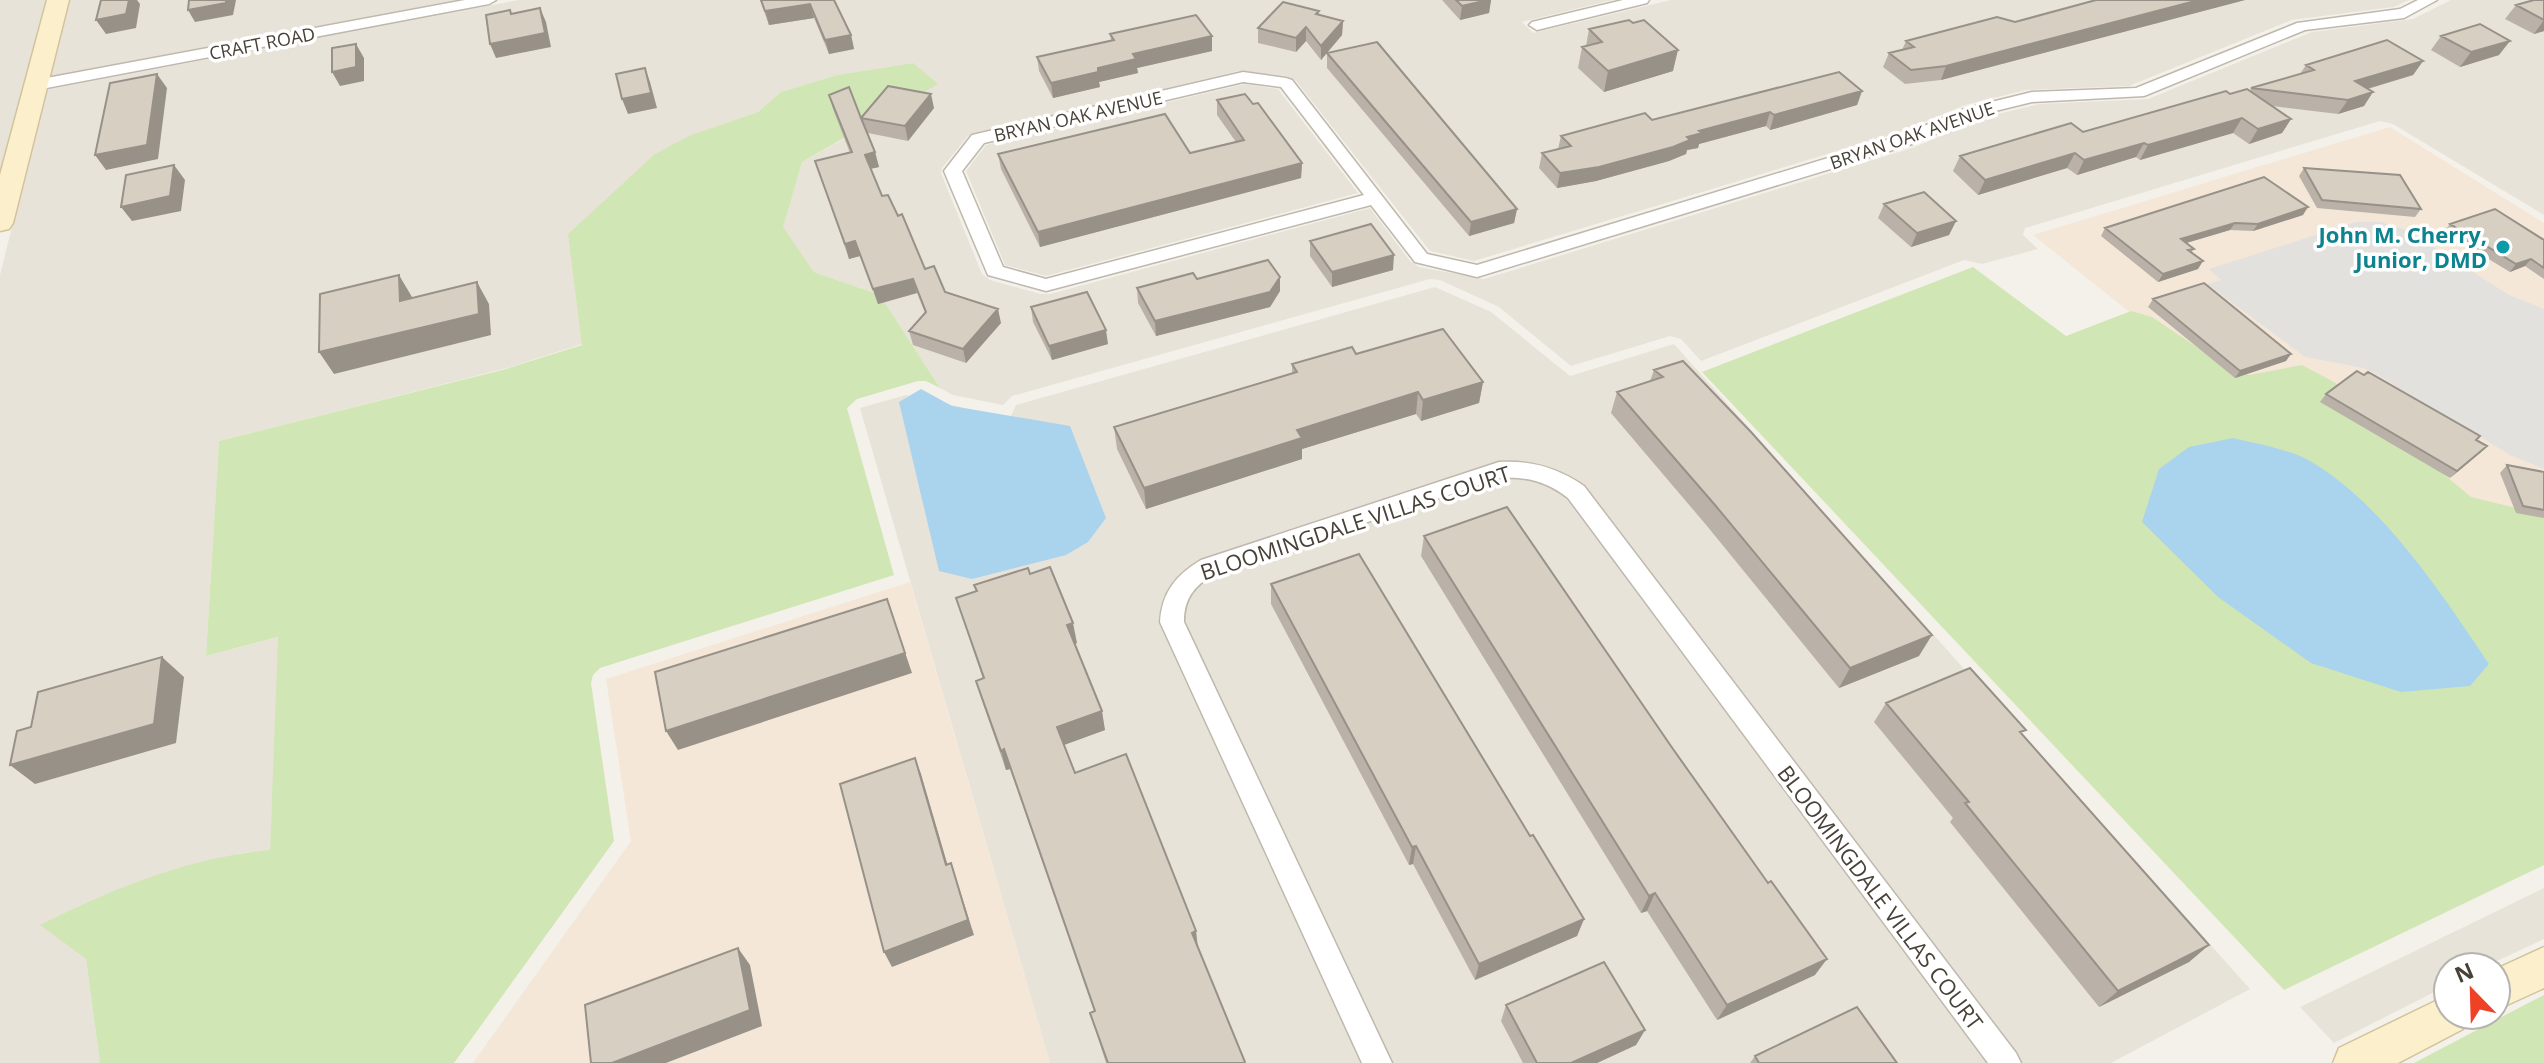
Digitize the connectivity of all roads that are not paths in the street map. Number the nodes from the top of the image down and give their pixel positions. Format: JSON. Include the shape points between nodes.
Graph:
{"nodes":[{"id":1,"x":58,"y":0,"type":"edge"},
{"id":2,"x":489,"y":0,"type":"edge"},
{"id":3,"x":1642,"y":0,"type":"edge"},
{"id":4,"x":2430,"y":0,"type":"edge"},
{"id":5,"x":1537,"y":25,"type":"dead end"},
{"id":6,"x":36,"y":85,"type":"junction"},
{"id":7,"x":1375,"y":198,"type":"junction"},
{"id":8,"x":0,"y":223,"type":"edge"},
{"id":9,"x":2544,"y":967,"type":"edge"},
{"id":10,"x":2512,"y":982,"type":"edge"},
{"id":11,"x":2432,"y":1023,"type":"edge"},
{"id":12,"x":1377,"y":1063,"type":"edge"},
{"id":13,"x":2006,"y":1063,"type":"edge"},
{"id":14,"x":2354,"y":1063,"type":"edge"}],
"edges":[{"from":1,"to":6,"type":"street"},
{"from":2,"to":6,"type":"street","name":"CRAFT ROAD"},
{"from":3,"to":5,"type":"street"},
{"from":4,"to":7,"type":"street","name":"BRYAN OAK AVENUE","via":[[2404,13],[2302,26],[2138,93],[2032,97],[1973,111],[1906,140],[1477,271],[1421,258]]},
{"from":6,"to":8,"type":"street"},
{"from":7,"to":7,"type":"street","name":"BRYAN OAK AVENUE","via":[[1046,285],[995,271],[953,171],[978,139],[1243,77],[1286,83]]},
{"from":9,"to":10,"type":"street"},
{"from":11,"to":14,"type":"street"},
{"from":12,"to":13,"type":"street","name":"BLOOMINGDALE VILLAS COURT","via":[[1172,622],[1171,605],[1184,583],[1209,566],[1499,470],[1520,468],[1560,479],[1576,492]]}]}
